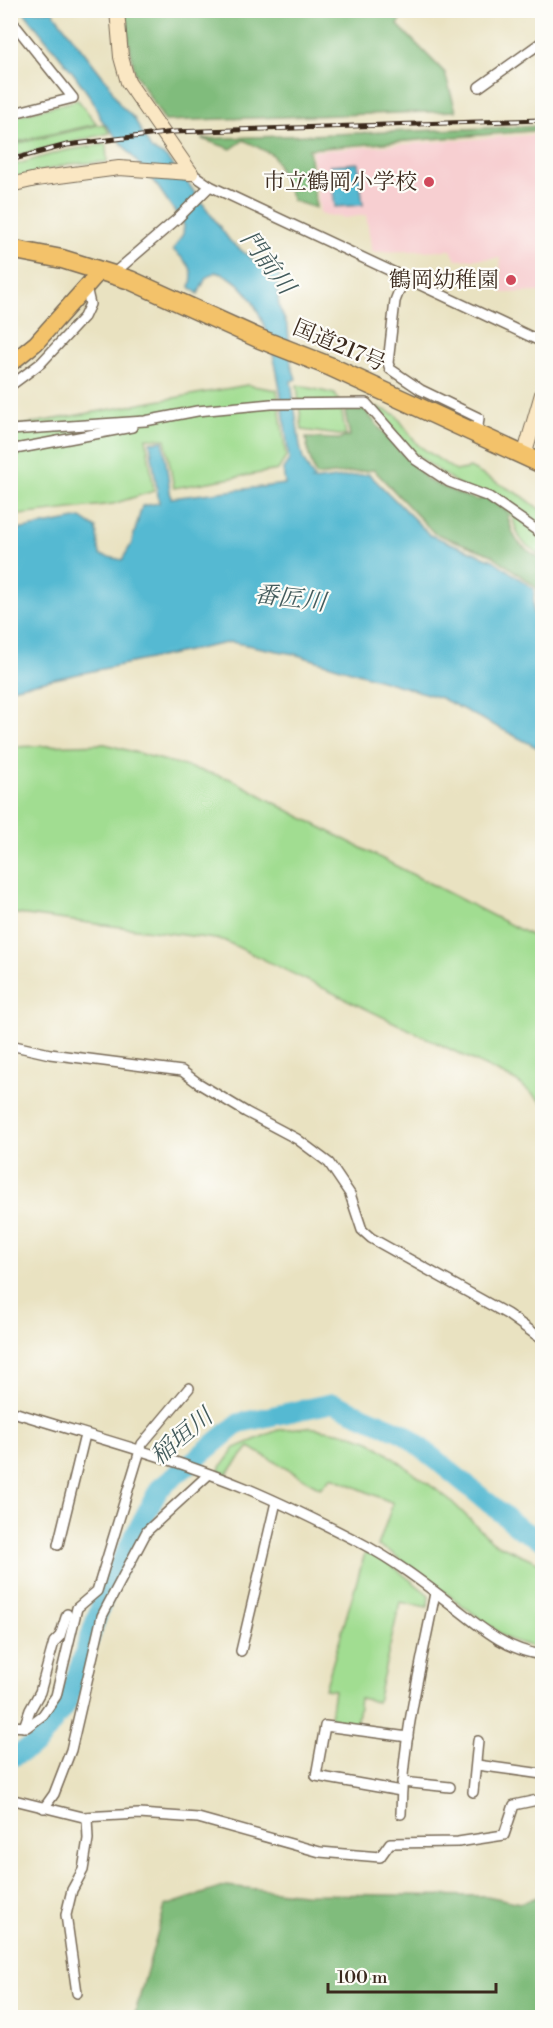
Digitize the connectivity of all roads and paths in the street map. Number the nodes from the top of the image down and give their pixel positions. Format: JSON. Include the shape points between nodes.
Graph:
{"nodes":[{"id":1,"x":117,"y":10,"type":"edge"},
{"id":2,"x":10,"y":19,"type":"edge"},
{"id":3,"x":543,"y":42,"type":"edge"},
{"id":4,"x":479,"y":87,"type":"dead end"},
{"id":5,"x":10,"y":114,"type":"edge"},
{"id":6,"x":185,"y":172,"type":"junction"},
{"id":7,"x":10,"y":185,"type":"edge"},
{"id":8,"x":210,"y":186,"type":"junction"},
{"id":9,"x":10,"y":249,"type":"edge"},
{"id":10,"x":107,"y":272,"type":"junction"},
{"id":11,"x":405,"y":278,"type":"junction"},
{"id":12,"x":86,"y":287,"type":"junction"},
{"id":13,"x":543,"y":342,"type":"edge"},
{"id":14,"x":10,"y":364,"type":"edge"},
{"id":15,"x":10,"y":386,"type":"edge"},
{"id":16,"x":543,"y":394,"type":"edge"},
{"id":17,"x":540,"y":413,"type":"edge"},
{"id":18,"x":150,"y":420,"type":"junction"},
{"id":19,"x":10,"y":429,"type":"edge"},
{"id":20,"x":477,"y":435,"type":"junction"},
{"id":21,"x":10,"y":450,"type":"edge"},
{"id":22,"x":524,"y":456,"type":"junction"},
{"id":23,"x":543,"y":464,"type":"edge"},
{"id":24,"x":543,"y":534,"type":"edge"},
{"id":25,"x":10,"y":1045,"type":"edge"},
{"id":26,"x":543,"y":1339,"type":"edge"},
{"id":27,"x":189,"y":1388,"type":"dead end"},
{"id":28,"x":10,"y":1411,"type":"edge"},
{"id":29,"x":85,"y":1435,"type":"junction"},
{"id":30,"x":139,"y":1452,"type":"junction"},
{"id":31,"x":208,"y":1475,"type":"junction"},
{"id":32,"x":276,"y":1502,"type":"junction"},
{"id":33,"x":58,"y":1545,"type":"dead end"},
{"id":34,"x":435,"y":1593,"type":"junction"},
{"id":35,"x":67,"y":1614,"type":"dead end"},
{"id":36,"x":241,"y":1651,"type":"dead end"},
{"id":37,"x":543,"y":1655,"type":"edge"},
{"id":38,"x":10,"y":1726,"type":"edge"},
{"id":39,"x":24,"y":1727,"type":"junction"},
{"id":40,"x":408,"y":1737,"type":"junction"},
{"id":41,"x":478,"y":1740,"type":"dead end"},
{"id":42,"x":477,"y":1765,"type":"junction"},
{"id":43,"x":543,"y":1774,"type":"edge"},
{"id":44,"x":402,"y":1786,"type":"junction"},
{"id":45,"x":450,"y":1787,"type":"dead end"},
{"id":46,"x":473,"y":1792,"type":"dead end"},
{"id":47,"x":10,"y":1798,"type":"edge"},
{"id":48,"x":543,"y":1799,"type":"edge"},
{"id":49,"x":44,"y":1808,"type":"junction"},
{"id":50,"x":400,"y":1814,"type":"dead end"},
{"id":51,"x":87,"y":1817,"type":"junction"},
{"id":52,"x":77,"y":1992,"type":"dead end"}],
"edges":[{"from":1,"to":6,"type":"street","via":[[121,57],[128,82]]},
{"from":2,"to":5,"type":"street","via":[[73,98]]},
{"from":3,"to":4,"type":"street"},
{"from":6,"to":7,"type":"street","via":[[119,168]]},
{"from":6,"to":8,"type":"street"},
{"from":8,"to":10,"type":"street","via":[[177,219]]},
{"from":8,"to":11,"type":"street"},
{"from":9,"to":10,"type":"highway","name":"国道217号"},
{"from":10,"to":12,"type":"main road"},
{"from":10,"to":20,"type":"highway","name":"国道217号","via":[[329,366]]},
{"from":11,"to":13,"type":"street"},
{"from":11,"to":20,"type":"street","via":[[395,301],[390,369],[479,418]]},
{"from":12,"to":14,"type":"main road","via":[[36,343]]},
{"from":12,"to":15,"type":"street","via":[[90,304],[84,316],[41,363]]},
{"from":16,"to":17,"type":"street"},
{"from":17,"to":22,"type":"street"},
{"from":18,"to":19,"type":"street"},
{"from":18,"to":21,"type":"street","via":[[146,424]]},
{"from":18,"to":24,"type":"street","via":[[271,404],[366,403],[416,460],[449,482],[489,497]]},
{"from":20,"to":22,"type":"highway","name":"国道217号"},
{"from":22,"to":23,"type":"highway","name":"国道217号"},
{"from":25,"to":26,"type":"street","via":[[182,1071],[246,1112],[297,1138],[329,1163],[350,1194],[362,1230],[371,1238],[507,1314]]},
{"from":27,"to":30,"type":"street"},
{"from":28,"to":29,"type":"street"},
{"from":29,"to":30,"type":"street"},
{"from":29,"to":33,"type":"street"},
{"from":30,"to":31,"type":"street"},
{"from":30,"to":39,"type":"street","via":[[98,1591],[77,1608],[56,1696],[43,1715]]},
{"from":31,"to":32,"type":"street"},
{"from":31,"to":49,"type":"street","via":[[147,1531],[102,1616],[71,1750],[54,1794]]},
{"from":32,"to":34,"type":"street","via":[[379,1552]]},
{"from":32,"to":36,"type":"street"},
{"from":34,"to":37,"type":"street","via":[[490,1635],[517,1649]]},
{"from":34,"to":40,"type":"street"},
{"from":35,"to":39,"type":"street"},
{"from":38,"to":39,"type":"street"},
{"from":40,"to":44,"type":"street"},
{"from":40,"to":44,"type":"street","via":[[325,1726],[316,1776]]},
{"from":41,"to":42,"type":"street"},
{"from":42,"to":43,"type":"street"},
{"from":42,"to":46,"type":"street"},
{"from":44,"to":45,"type":"street"},
{"from":44,"to":50,"type":"street"},
{"from":47,"to":49,"type":"street"},
{"from":48,"to":51,"type":"street","via":[[514,1805],[504,1836],[458,1842],[390,1843],[380,1857],[320,1852],[198,1818],[139,1814]]},
{"from":49,"to":51,"type":"street"},
{"from":51,"to":52,"type":"street","via":[[83,1870],[72,1890],[66,1915]]}]}
